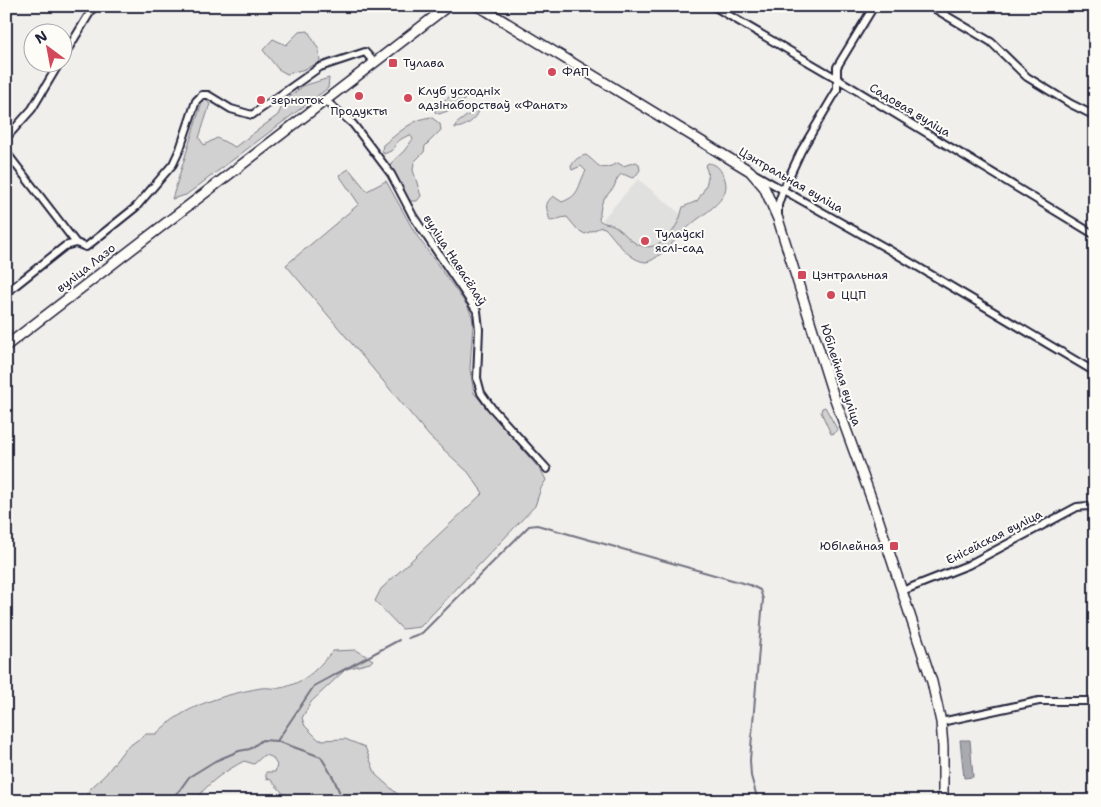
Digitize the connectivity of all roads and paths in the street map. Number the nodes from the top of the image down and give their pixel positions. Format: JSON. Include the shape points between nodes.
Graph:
{"nodes":[{"id":1,"x":94,"y":6,"type":"edge"},
{"id":2,"x":448,"y":6,"type":"edge"},
{"id":3,"x":478,"y":6,"type":"edge"},
{"id":4,"x":713,"y":6,"type":"edge"},
{"id":5,"x":874,"y":6,"type":"edge"},
{"id":6,"x":930,"y":6,"type":"edge"},
{"id":7,"x":72,"y":42,"type":"edge"},
{"id":8,"x":374,"y":62,"type":"junction"},
{"id":9,"x":54,"y":72,"type":"edge"},
{"id":10,"x":836,"y":78,"type":"junction"},
{"id":11,"x":325,"y":100,"type":"junction"},
{"id":12,"x":1095,"y":116,"type":"edge"},
{"id":13,"x":6,"y":138,"type":"edge"},
{"id":14,"x":6,"y":152,"type":"edge"},
{"id":15,"x":750,"y":171,"type":"junction"},
{"id":16,"x":783,"y":190,"type":"junction"},
{"id":17,"x":778,"y":219,"type":"junction"},
{"id":18,"x":1095,"y":235,"type":"edge"},
{"id":19,"x":76,"y":243,"type":"junction"},
{"id":20,"x":6,"y":293,"type":"edge"},
{"id":21,"x":6,"y":346,"type":"edge"},
{"id":22,"x":1095,"y":372,"type":"edge"},
{"id":23,"x":547,"y":469,"type":"dead end"},
{"id":24,"x":1095,"y":510,"type":"edge"},
{"id":25,"x":902,"y":591,"type":"junction"},
{"id":26,"x":1095,"y":702,"type":"edge"},
{"id":27,"x":941,"y":722,"type":"junction"},
{"id":28,"x":943,"y":801,"type":"edge"}],
"edges":[{"from":1,"to":7,"type":"street"},
{"from":2,"to":8,"type":"main road","name":"вуліца Лазо"},
{"from":3,"to":15,"type":"main road","name":"Цэнтральная вуліца"},
{"from":4,"to":10,"type":"street","name":"Садовая вуліца"},
{"from":5,"to":10,"type":"street","via":[[837,67]]},
{"from":6,"to":12,"type":"street","via":[[991,42],[1027,78]]},
{"from":8,"to":11,"type":"main road","name":"вуліца Лазо"},
{"from":8,"to":19,"type":"street","via":[[365,52],[320,67],[252,115],[202,95],[196,101],[173,164],[136,207],[86,247]]},
{"from":9,"to":13,"type":"street","via":[[32,109]]},
{"from":10,"to":16,"type":"street","via":[[836,90]]},
{"from":10,"to":18,"type":"street","name":"Садовая вуліца"},
{"from":11,"to":21,"type":"main road","name":"вуліца Лазо"},
{"from":11,"to":23,"type":"street","name":"вуліца Навасёлаў","via":[[354,124],[391,174],[413,216],[478,311],[477,378],[481,393]]},
{"from":14,"to":19,"type":"street"},
{"from":15,"to":16,"type":"street","name":"Цэнтральная вуліца"},
{"from":15,"to":17,"type":"main road","name":"Юбілейная вуліца","via":[[764,187]]},
{"from":16,"to":17,"type":"street"},
{"from":16,"to":22,"type":"street","name":"Цэнтральная вуліца"},
{"from":17,"to":25,"type":"main road","name":"Юбілейная вуліца","via":[[832,391]]},
{"from":19,"to":20,"type":"street","via":[[65,246]]},
{"from":24,"to":25,"type":"street","name":"Енісейская вуліца","via":[[1088,506],[1077,507],[968,565]]},
{"from":25,"to":27,"type":"main road","name":"Юбілейная вуліца","via":[[932,682]]},
{"from":26,"to":27,"type":"street","via":[[1039,701]]},
{"from":27,"to":28,"type":"main road","name":"Юбілейная вуліца"}]}
